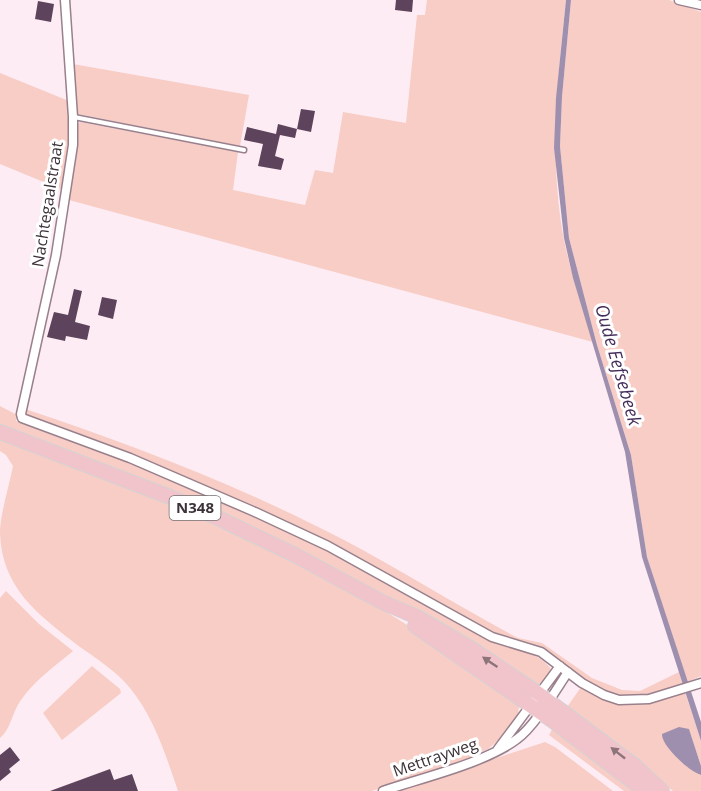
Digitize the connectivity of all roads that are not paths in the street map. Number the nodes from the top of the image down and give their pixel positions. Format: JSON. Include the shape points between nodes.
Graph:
{"nodes":[{"id":1,"x":64,"y":0,"type":"edge"},
{"id":2,"x":679,"y":0,"type":"edge"},
{"id":3,"x":701,"y":5,"type":"edge"},
{"id":4,"x":73,"y":117,"type":"junction"},
{"id":5,"x":244,"y":150,"type":"dead end"},
{"id":6,"x":0,"y":432,"type":"edge"},
{"id":7,"x":560,"y":666,"type":"junction"},
{"id":8,"x":568,"y":672,"type":"junction"},
{"id":9,"x":701,"y":683,"type":"edge"},
{"id":10,"x":539,"y":703,"type":"junction"},
{"id":11,"x":383,"y":791,"type":"edge"},
{"id":12,"x":645,"y":791,"type":"edge"},
{"id":13,"x":662,"y":791,"type":"edge"}],
"edges":[{"from":1,"to":4,"type":"street","name":"Nachtegaalstraat"},
{"from":2,"to":3,"type":"street"},
{"from":4,"to":5,"type":"lane"},
{"from":4,"to":7,"type":"street","name":"Nachtegaalstraat","via":[[73,145],[56,255],[23,419],[166,472],[276,522],[328,546],[492,637],[541,652]]},
{"from":6,"to":10,"type":"main road","number":"N348","via":[[170,497],[295,555],[382,602]]},
{"from":7,"to":8,"type":"street"},
{"from":7,"to":10,"type":"street","name":"Mettrayweg"},
{"from":8,"to":9,"type":"street","via":[[619,700],[649,699]]},
{"from":8,"to":10,"type":"street","name":"Mettrayweg"},
{"from":10,"to":11,"type":"street","name":"Mettrayweg","via":[[496,751]]},
{"from":10,"to":12,"type":"main road","number":"N348"},
{"from":13,"to":10,"type":"main road","number":"N348","one_way":true,"via":[[634,766]]}]}
